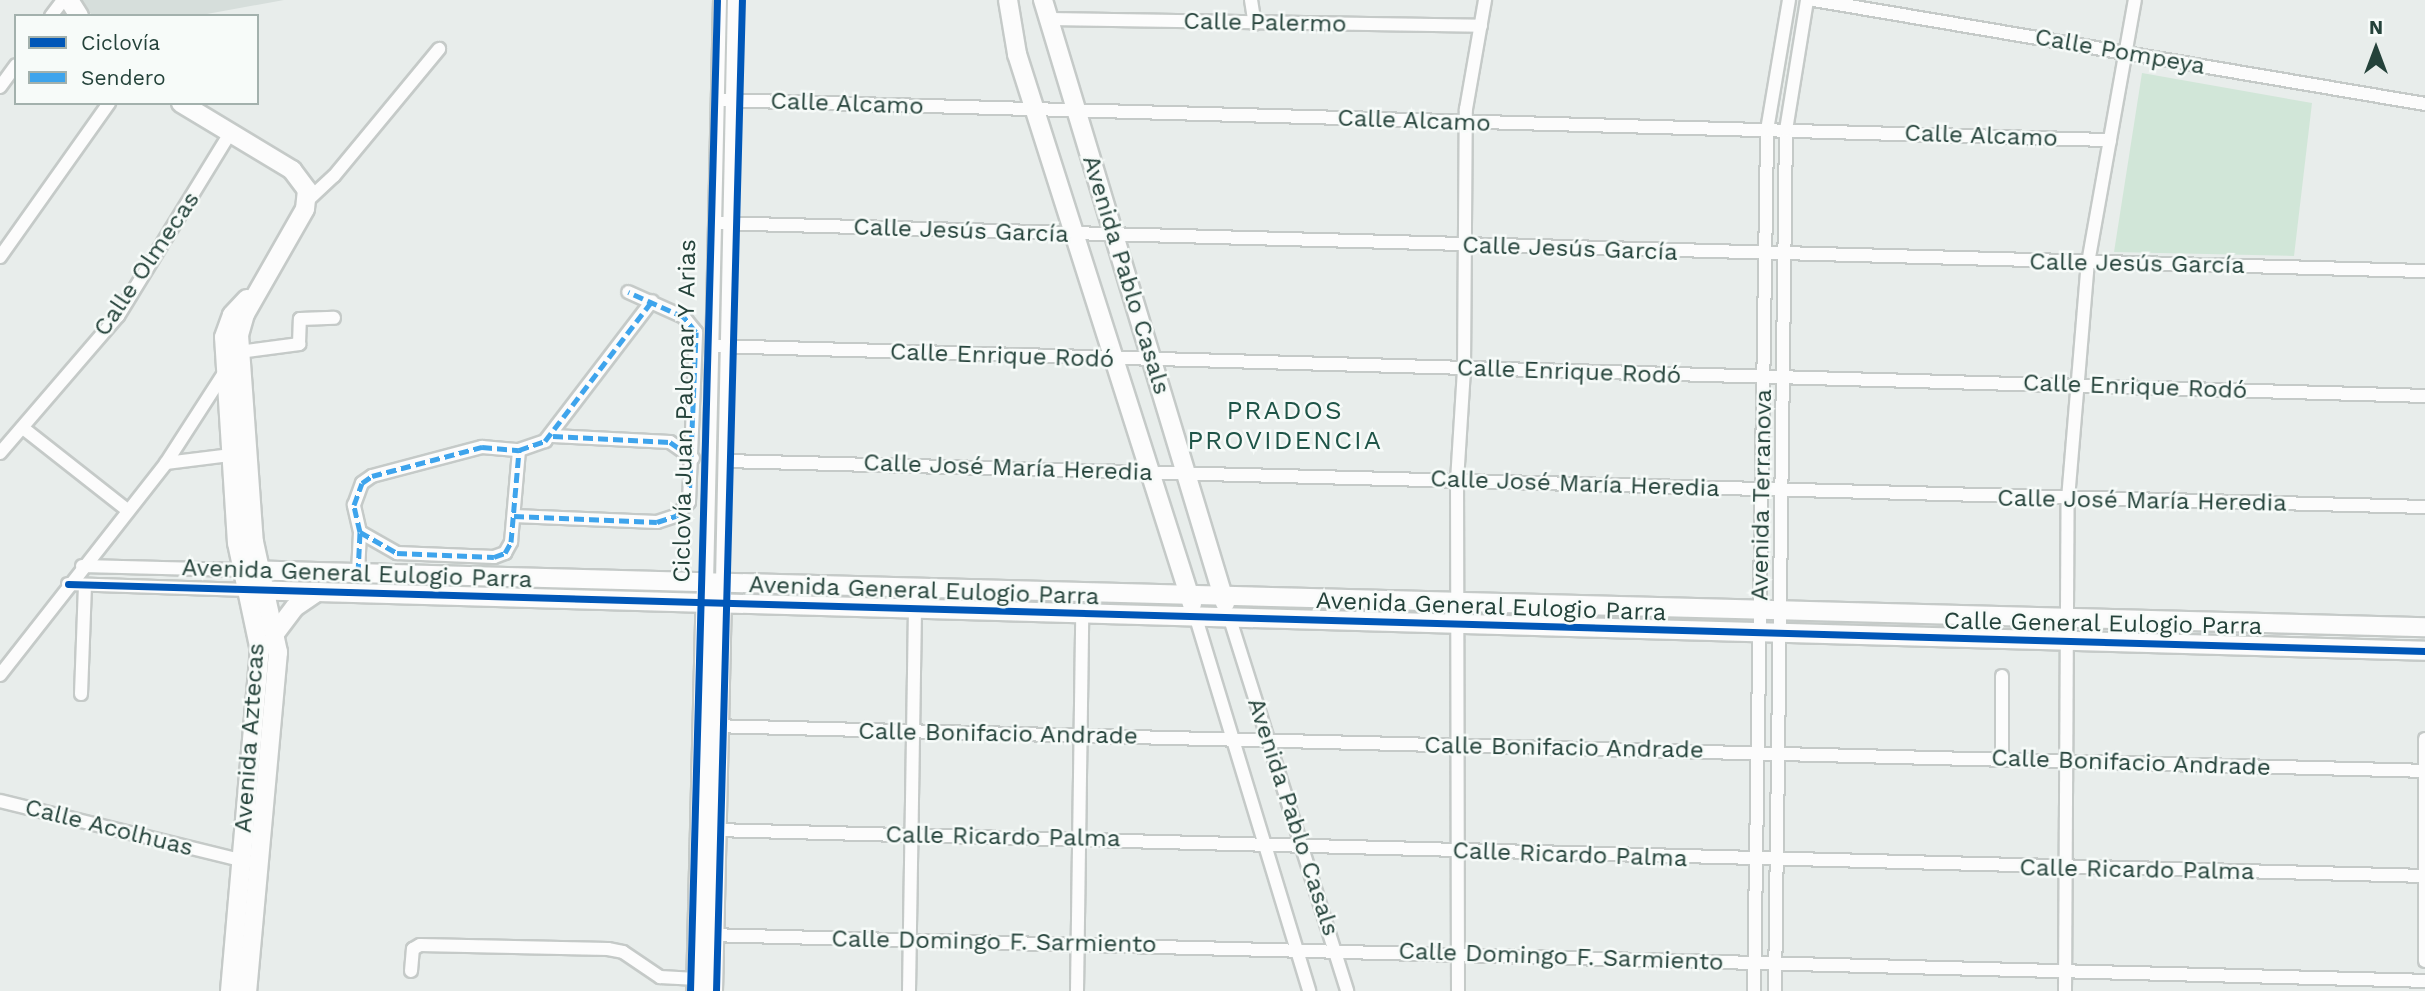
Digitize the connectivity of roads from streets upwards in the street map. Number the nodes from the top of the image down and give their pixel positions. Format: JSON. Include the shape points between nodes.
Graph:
{"nodes":[{"id":1,"x":720,"y":0,"type":"edge"},
{"id":2,"x":734,"y":0,"type":"edge"},
{"id":3,"x":1008,"y":0,"type":"edge"},
{"id":4,"x":1043,"y":0,"type":"edge"},
{"id":5,"x":1251,"y":0,"type":"edge"},
{"id":6,"x":1485,"y":0,"type":"edge"},
{"id":7,"x":1789,"y":0,"type":"edge"},
{"id":8,"x":1807,"y":0,"type":"edge"},
{"id":9,"x":1814,"y":0,"type":"edge"},
{"id":10,"x":2135,"y":0,"type":"edge"},
{"id":11,"x":1049,"y":19,"type":"junction"},
{"id":12,"x":1255,"y":24,"type":"junction"},
{"id":13,"x":1481,"y":26,"type":"junction"},
{"id":14,"x":439,"y":49,"type":"dead end"},
{"id":15,"x":2125,"y":52,"type":"junction"},
{"id":16,"x":14,"y":68,"type":"edge"},
{"id":17,"x":0,"y":87,"type":"edge"},
{"id":18,"x":718,"y":100,"type":"junction"},
{"id":19,"x":734,"y":101,"type":"junction"},
{"id":20,"x":2425,"y":104,"type":"edge"},
{"id":21,"x":108,"y":105,"type":"edge"},
{"id":22,"x":184,"y":105,"type":"edge"},
{"id":23,"x":1037,"y":110,"type":"junction"},
{"id":24,"x":1077,"y":111,"type":"junction"},
{"id":25,"x":1466,"y":122,"type":"junction"},
{"id":26,"x":1767,"y":130,"type":"junction"},
{"id":27,"x":1786,"y":130,"type":"junction"},
{"id":28,"x":230,"y":133,"type":"junction"},
{"id":29,"x":2110,"y":140,"type":"junction"},
{"id":30,"x":308,"y":200,"type":"junction"},
{"id":31,"x":715,"y":223,"type":"junction"},
{"id":32,"x":731,"y":224,"type":"junction"},
{"id":33,"x":1076,"y":235,"type":"junction"},
{"id":34,"x":1115,"y":236,"type":"junction"},
{"id":35,"x":1465,"y":246,"type":"junction"},
{"id":36,"x":1765,"y":254,"type":"junction"},
{"id":37,"x":1783,"y":255,"type":"junction"},
{"id":38,"x":0,"y":257,"type":"edge"},
{"id":39,"x":2088,"y":263,"type":"junction"},
{"id":40,"x":2425,"y":271,"type":"edge"},
{"id":41,"x":258,"y":290,"type":"junction"},
{"id":42,"x":628,"y":292,"type":"dead end"},
{"id":43,"x":652,"y":301,"type":"junction"},
{"id":44,"x":334,"y":318,"type":"dead end"},
{"id":45,"x":712,"y":346,"type":"junction"},
{"id":46,"x":728,"y":346,"type":"junction"},
{"id":47,"x":239,"y":352,"type":"junction"},
{"id":48,"x":1115,"y":360,"type":"junction"},
{"id":49,"x":1152,"y":361,"type":"junction"},
{"id":50,"x":1464,"y":369,"type":"junction"},
{"id":51,"x":226,"y":370,"type":"junction"},
{"id":52,"x":1763,"y":378,"type":"junction"},
{"id":53,"x":1782,"y":378,"type":"junction"},
{"id":54,"x":2078,"y":385,"type":"junction"},
{"id":55,"x":2425,"y":396,"type":"edge"},
{"id":56,"x":694,"y":423,"type":"junction"},
{"id":57,"x":23,"y":428,"type":"junction"},
{"id":58,"x":553,"y":436,"type":"junction"},
{"id":59,"x":670,"y":442,"type":"junction"},
{"id":60,"x":235,"y":445,"type":"junction"},
{"id":61,"x":519,"y":450,"type":"junction"},
{"id":62,"x":0,"y":453,"type":"edge"},
{"id":63,"x":693,"y":458,"type":"junction"},
{"id":64,"x":725,"y":461,"type":"junction"},
{"id":65,"x":166,"y":463,"type":"junction"},
{"id":66,"x":1150,"y":472,"type":"junction"},
{"id":67,"x":1186,"y":473,"type":"junction"},
{"id":68,"x":1457,"y":481,"type":"junction"},
{"id":69,"x":1762,"y":490,"type":"junction"},
{"id":70,"x":1781,"y":491,"type":"junction"},
{"id":71,"x":2068,"y":499,"type":"junction"},
{"id":72,"x":2425,"y":507,"type":"edge"},
{"id":73,"x":126,"y":509,"type":"junction"},
{"id":74,"x":514,"y":516,"type":"junction"},
{"id":75,"x":362,"y":534,"type":"junction"},
{"id":76,"x":82,"y":566,"type":"junction"},
{"id":77,"x":242,"y":570,"type":"junction"},
{"id":78,"x":260,"y":570,"type":"junction"},
{"id":79,"x":362,"y":573,"type":"junction"},
{"id":80,"x":498,"y":576,"type":"junction"},
{"id":81,"x":714,"y":582,"type":"junction"},
{"id":82,"x":68,"y":584,"type":"junction"},
{"id":83,"x":85,"y":585,"type":"junction"},
{"id":84,"x":915,"y":587,"type":"junction"},
{"id":85,"x":247,"y":590,"type":"junction"},
{"id":86,"x":266,"y":591,"type":"junction"},
{"id":87,"x":317,"y":592,"type":"junction"},
{"id":88,"x":1189,"y":594,"type":"junction"},
{"id":89,"x":1223,"y":595,"type":"junction"},
{"id":90,"x":498,"y":597,"type":"junction"},
{"id":91,"x":1457,"y":601,"type":"junction"},
{"id":92,"x":714,"y":604,"type":"junction"},
{"id":93,"x":915,"y":610,"type":"junction"},
{"id":94,"x":1760,"y":610,"type":"junction"},
{"id":95,"x":1779,"y":611,"type":"junction"},
{"id":96,"x":1082,"y":614,"type":"junction"},
{"id":97,"x":1196,"y":618,"type":"junction"},
{"id":98,"x":1230,"y":619,"type":"junction"},
{"id":99,"x":2068,"y":619,"type":"junction"},
{"id":100,"x":1456,"y":625,"type":"junction"},
{"id":101,"x":2425,"y":627,"type":"edge"},
{"id":102,"x":276,"y":632,"type":"junction"},
{"id":103,"x":1759,"y":634,"type":"junction"},
{"id":104,"x":1779,"y":635,"type":"junction"},
{"id":105,"x":2068,"y":643,"type":"junction"},
{"id":106,"x":2425,"y":651,"type":"edge"},
{"id":107,"x":0,"y":675,"type":"edge"},
{"id":108,"x":2002,"y":677,"type":"dead end"},
{"id":109,"x":81,"y":694,"type":"dead end"},
{"id":110,"x":711,"y":726,"type":"junction"},
{"id":111,"x":913,"y":732,"type":"junction"},
{"id":112,"x":1080,"y":736,"type":"junction"},
{"id":113,"x":2425,"y":738,"type":"edge"},
{"id":114,"x":1233,"y":740,"type":"junction"},
{"id":115,"x":1269,"y":741,"type":"junction"},
{"id":116,"x":1460,"y":746,"type":"junction"},
{"id":117,"x":1758,"y":754,"type":"junction"},
{"id":118,"x":1778,"y":754,"type":"junction"},
{"id":119,"x":2002,"y":759,"type":"junction"},
{"id":120,"x":2066,"y":761,"type":"junction"},
{"id":121,"x":2425,"y":771,"type":"edge"},
{"id":122,"x":0,"y":801,"type":"edge"},
{"id":123,"x":715,"y":830,"type":"junction"},
{"id":124,"x":911,"y":834,"type":"junction"},
{"id":125,"x":1079,"y":839,"type":"junction"},
{"id":126,"x":1263,"y":844,"type":"junction"},
{"id":127,"x":1305,"y":848,"type":"junction"},
{"id":128,"x":1459,"y":852,"type":"junction"},
{"id":129,"x":1756,"y":861,"type":"junction"},
{"id":130,"x":251,"y":862,"type":"junction"},
{"id":131,"x":1777,"y":862,"type":"junction"},
{"id":132,"x":2066,"y":868,"type":"junction"},
{"id":133,"x":2425,"y":876,"type":"edge"},
{"id":134,"x":705,"y":935,"type":"junction"},
{"id":135,"x":910,"y":940,"type":"junction"},
{"id":136,"x":1077,"y":944,"type":"junction"},
{"id":137,"x":1295,"y":949,"type":"junction"},
{"id":138,"x":1335,"y":951,"type":"junction"},
{"id":139,"x":1458,"y":954,"type":"junction"},
{"id":140,"x":2425,"y":961,"type":"edge"},
{"id":141,"x":1755,"y":963,"type":"junction"},
{"id":142,"x":1775,"y":964,"type":"junction"},
{"id":143,"x":411,"y":971,"type":"dead end"},
{"id":144,"x":2066,"y":972,"type":"junction"},
{"id":145,"x":2425,"y":981,"type":"edge"},
{"id":146,"x":696,"y":985,"type":"edge"},
{"id":147,"x":230,"y":991,"type":"edge"},
{"id":148,"x":247,"y":991,"type":"edge"},
{"id":149,"x":713,"y":991,"type":"edge"},
{"id":150,"x":909,"y":991,"type":"edge"},
{"id":151,"x":1077,"y":991,"type":"edge"},
{"id":152,"x":1309,"y":991,"type":"edge"},
{"id":153,"x":1347,"y":991,"type":"edge"},
{"id":154,"x":1458,"y":991,"type":"edge"},
{"id":155,"x":1754,"y":991,"type":"edge"},
{"id":156,"x":1775,"y":991,"type":"edge"},
{"id":157,"x":2066,"y":991,"type":"edge"}],
"edges":[{"from":1,"to":18,"type":"street"},
{"from":2,"to":19,"type":"street"},
{"from":3,"to":23,"type":"street","name":"Avenida Pablo Casals","via":[[1017,54]]},
{"from":4,"to":11,"type":"street","name":"Avenida Pablo Casals"},
{"from":5,"to":12,"type":"street"},
{"from":6,"to":13,"type":"street"},
{"from":7,"to":26,"type":"street","name":"Avenida Terranova"},
{"from":8,"to":27,"type":"street","name":"Avenida Terranova"},
{"from":9,"to":15,"type":"street","name":"Calle Pompeya"},
{"from":10,"to":15,"type":"street"},
{"from":11,"to":12,"type":"street","name":"Calle Palermo"},
{"from":11,"to":24,"type":"street","name":"Avenida Pablo Casals"},
{"from":12,"to":13,"type":"street","name":"Calle Palermo"},
{"from":13,"to":25,"type":"street"},
{"from":14,"to":30,"type":"street","via":[[334,176]]},
{"from":15,"to":20,"type":"street","name":"Calle Pompeya"},
{"from":15,"to":29,"type":"street"},
{"from":16,"to":17,"type":"street"},
{"from":18,"to":19,"type":"street","name":"Calle Alcamo"},
{"from":18,"to":31,"type":"street"},
{"from":19,"to":23,"type":"street","name":"Calle Alcamo"},
{"from":19,"to":32,"type":"street"},
{"from":21,"to":38,"type":"street"},
{"from":22,"to":28,"type":"street"},
{"from":23,"to":24,"type":"street","name":"Calle Alcamo"},
{"from":23,"to":33,"type":"street","name":"Avenida Pablo Casals"},
{"from":24,"to":25,"type":"street","name":"Calle Alcamo"},
{"from":24,"to":34,"type":"street","name":"Avenida Pablo Casals"},
{"from":25,"to":26,"type":"street","name":"Calle Alcamo"},
{"from":25,"to":35,"type":"street"},
{"from":26,"to":27,"type":"street","name":"Calle Alcamo"},
{"from":26,"to":36,"type":"street","name":"Avenida Terranova"},
{"from":27,"to":29,"type":"street","name":"Calle Alcamo"},
{"from":27,"to":37,"type":"street","name":"Avenida Terranova"},
{"from":28,"to":30,"type":"street","via":[[292,170],[303,181]]},
{"from":28,"to":57,"type":"street","name":"Calle Olmecas","via":[[118,316]]},
{"from":29,"to":39,"type":"street"},
{"from":30,"to":41,"type":"street","name":"Avenida Aztecas"},
{"from":31,"to":32,"type":"street","name":"Calle Jesús García"},
{"from":31,"to":45,"type":"street"},
{"from":32,"to":33,"type":"street","name":"Calle Jesús García"},
{"from":32,"to":46,"type":"street"},
{"from":33,"to":34,"type":"street","name":"Calle Jesús García"},
{"from":33,"to":48,"type":"street","name":"Avenida Pablo Casals"},
{"from":34,"to":35,"type":"street","name":"Calle Jesús García"},
{"from":34,"to":49,"type":"street","name":"Avenida Pablo Casals"},
{"from":35,"to":36,"type":"street","name":"Calle Jesús García"},
{"from":35,"to":50,"type":"street"},
{"from":36,"to":37,"type":"street","name":"Calle Jesús García"},
{"from":36,"to":52,"type":"street","name":"Avenida Terranova"},
{"from":37,"to":39,"type":"street","name":"Calle Jesús García"},
{"from":37,"to":53,"type":"street","name":"Avenida Terranova"},
{"from":39,"to":40,"type":"street","name":"Calle Jesús García"},
{"from":39,"to":54,"type":"street"},
{"from":41,"to":47,"type":"street","name":"Avenida Aztecas","via":[[241,325]]},
{"from":41,"to":51,"type":"street","name":"Avenida Aztecas","via":[[226,325]]},
{"from":42,"to":43,"type":"street"},
{"from":43,"to":56,"type":"street","via":[[684,317],[696,332]]},
{"from":43,"to":58,"type":"street"},
{"from":44,"to":47,"type":"street","via":[[300,319],[299,344]]},
{"from":45,"to":46,"type":"street","name":"Calle Enrique Rodó"},
{"from":45,"to":81,"type":"street"},
{"from":46,"to":48,"type":"street","name":"Calle Enrique Rodó"},
{"from":46,"to":64,"type":"street"},
{"from":47,"to":60,"type":"street","name":"Avenida Aztecas"},
{"from":48,"to":49,"type":"street","name":"Calle Enrique Rodó"},
{"from":48,"to":66,"type":"street","name":"Avenida Pablo Casals"},
{"from":49,"to":50,"type":"street","name":"Calle Enrique Rodó"},
{"from":49,"to":67,"type":"street","name":"Avenida Pablo Casals"},
{"from":50,"to":52,"type":"street","name":"Calle Enrique Rodó"},
{"from":50,"to":68,"type":"street"},
{"from":51,"to":60,"type":"street","name":"Avenida Aztecas"},
{"from":51,"to":65,"type":"street"},
{"from":52,"to":53,"type":"street","name":"Calle Enrique Rodó"},
{"from":52,"to":69,"type":"street","name":"Avenida Terranova"},
{"from":53,"to":54,"type":"street","name":"Calle Enrique Rodó"},
{"from":53,"to":70,"type":"street","name":"Avenida Terranova"},
{"from":54,"to":55,"type":"street","name":"Calle Enrique Rodó"},
{"from":54,"to":71,"type":"street"},
{"from":56,"to":59,"type":"street","via":[[687,434]]},
{"from":56,"to":63,"type":"street"},
{"from":57,"to":62,"type":"street","name":"Calle Olmecas"},
{"from":57,"to":73,"type":"street"},
{"from":58,"to":59,"type":"street"},
{"from":58,"to":61,"type":"street"},
{"from":59,"to":63,"type":"street"},
{"from":60,"to":65,"type":"street"},
{"from":60,"to":77,"type":"street","name":"Avenida Aztecas"},
{"from":60,"to":78,"type":"street","name":"Avenida Aztecas"},
{"from":61,"to":74,"type":"street"},
{"from":61,"to":75,"type":"street","via":[[482,447],[372,476],[356,492],[354,505]]},
{"from":63,"to":74,"type":"street","via":[[689,502],[667,520]]},
{"from":64,"to":66,"type":"street","name":"Calle José María Heredia"},
{"from":64,"to":81,"type":"street"},
{"from":65,"to":73,"type":"street"},
{"from":66,"to":67,"type":"street","name":"Calle José María Heredia"},
{"from":66,"to":88,"type":"street","name":"Avenida Pablo Casals"},
{"from":67,"to":68,"type":"street","name":"Calle José María Heredia"},
{"from":67,"to":89,"type":"street","name":"Avenida Pablo Casals"},
{"from":68,"to":69,"type":"street","name":"Calle José María Heredia"},
{"from":68,"to":91,"type":"street"},
{"from":69,"to":70,"type":"street","name":"Calle José María Heredia"},
{"from":69,"to":94,"type":"street","name":"Avenida Terranova"},
{"from":70,"to":71,"type":"street","name":"Calle José María Heredia"},
{"from":70,"to":95,"type":"street","name":"Avenida Terranova"},
{"from":71,"to":72,"type":"street","name":"Calle José María Heredia"},
{"from":71,"to":99,"type":"street"},
{"from":73,"to":76,"type":"street"},
{"from":74,"to":75,"type":"street","via":[[509,548],[494,556],[397,553]]},
{"from":75,"to":79,"type":"street"},
{"from":76,"to":77,"type":"street","name":"Avenida General Eulogio Parra"},
{"from":76,"to":82,"type":"street"},
{"from":77,"to":78,"type":"street","name":"Avenida General Eulogio Parra"},
{"from":77,"to":85,"type":"street","name":"Avenida Aztecas"},
{"from":78,"to":79,"type":"street","name":"Avenida General Eulogio Parra"},
{"from":78,"to":86,"type":"street","name":"Avenida Aztecas"},
{"from":79,"to":80,"type":"street","name":"Avenida General Eulogio Parra"},
{"from":80,"to":81,"type":"street","name":"Avenida General Eulogio Parra"},
{"from":80,"to":90,"type":"street"},
{"from":81,"to":84,"type":"street","name":"Avenida General Eulogio Parra"},
{"from":81,"to":92,"type":"street"},
{"from":82,"to":83,"type":"street","name":"Avenida General Eulogio Parra"},
{"from":82,"to":107,"type":"street"},
{"from":83,"to":85,"type":"street","name":"Avenida General Eulogio Parra"},
{"from":83,"to":109,"type":"street"},
{"from":84,"to":88,"type":"street","name":"Avenida General Eulogio Parra"},
{"from":84,"to":93,"type":"street"},
{"from":85,"to":86,"type":"street","name":"Avenida General Eulogio Parra"},
{"from":85,"to":130,"type":"street","name":"Avenida Aztecas","via":[[260,651]]},
{"from":86,"to":87,"type":"street","name":"Avenida General Eulogio Parra"},
{"from":86,"to":102,"type":"street","name":"Avenida Aztecas"},
{"from":87,"to":90,"type":"street","name":"Avenida General Eulogio Parra"},
{"from":87,"to":102,"type":"street","via":[[295,607]]},
{"from":88,"to":89,"type":"street","name":"Avenida General Eulogio Parra"},
{"from":88,"to":97,"type":"street","name":"Avenida Pablo Casals"},
{"from":89,"to":91,"type":"street","name":"Avenida General Eulogio Parra"},
{"from":89,"to":98,"type":"street","name":"Avenida Pablo Casals"},
{"from":90,"to":92,"type":"street","name":"Avenida General Eulogio Parra"},
{"from":91,"to":94,"type":"street","name":"Avenida General Eulogio Parra"},
{"from":91,"to":100,"type":"street"},
{"from":92,"to":93,"type":"street","name":"Avenida General Eulogio Parra"},
{"from":92,"to":110,"type":"street"},
{"from":92,"to":110,"type":"street","via":[[720,667]]},
{"from":93,"to":96,"type":"street","name":"Avenida General Eulogio Parra"},
{"from":93,"to":111,"type":"street"},
{"from":94,"to":95,"type":"street","name":"Avenida General Eulogio Parra"},
{"from":94,"to":103,"type":"street","name":"Avenida Terranova"},
{"from":95,"to":99,"type":"street","name":"Calle General Eulogio Parra"},
{"from":95,"to":104,"type":"street","name":"Avenida Terranova"},
{"from":96,"to":97,"type":"street","name":"Avenida General Eulogio Parra"},
{"from":96,"to":112,"type":"street"},
{"from":97,"to":98,"type":"street","name":"Avenida General Eulogio Parra"},
{"from":97,"to":114,"type":"street","name":"Avenida Pablo Casals"},
{"from":98,"to":100,"type":"street","name":"Avenida General Eulogio Parra"},
{"from":98,"to":115,"type":"street","name":"Avenida Pablo Casals"},
{"from":99,"to":101,"type":"street","name":"Calle General Eulogio Parra"},
{"from":99,"to":105,"type":"street"},
{"from":100,"to":103,"type":"street","name":"Avenida General Eulogio Parra"},
{"from":100,"to":116,"type":"street"},
{"from":102,"to":130,"type":"street","name":"Avenida Aztecas"},
{"from":103,"to":104,"type":"street","name":"Avenida General Eulogio Parra"},
{"from":103,"to":117,"type":"street","name":"Avenida Terranova"},
{"from":104,"to":105,"type":"street","name":"Calle General Eulogio Parra"},
{"from":104,"to":118,"type":"street","name":"Avenida Terranova"},
{"from":105,"to":106,"type":"street","name":"Calle General Eulogio Parra"},
{"from":105,"to":120,"type":"street"},
{"from":108,"to":119,"type":"street"},
{"from":110,"to":111,"type":"street","name":"Calle Bonifacio Andrade"},
{"from":110,"to":123,"type":"street"},
{"from":110,"to":134,"type":"street"},
{"from":111,"to":112,"type":"street","name":"Calle Bonifacio Andrade"},
{"from":111,"to":124,"type":"street"},
{"from":112,"to":114,"type":"street","name":"Calle Bonifacio Andrade"},
{"from":112,"to":125,"type":"street"},
{"from":113,"to":121,"type":"street"},
{"from":114,"to":115,"type":"street","name":"Calle Bonifacio Andrade"},
{"from":114,"to":126,"type":"street","name":"Avenida Pablo Casals"},
{"from":115,"to":116,"type":"street","name":"Calle Bonifacio Andrade"},
{"from":115,"to":127,"type":"street","name":"Avenida Pablo Casals"},
{"from":116,"to":117,"type":"street","name":"Calle Bonifacio Andrade"},
{"from":116,"to":128,"type":"street"},
{"from":117,"to":118,"type":"street","name":"Calle Bonifacio Andrade"},
{"from":117,"to":129,"type":"street","name":"Avenida Terranova"},
{"from":118,"to":119,"type":"street","name":"Calle Bonifacio Andrade"},
{"from":118,"to":131,"type":"street","name":"Avenida Terranova"},
{"from":119,"to":120,"type":"street","name":"Calle Bonifacio Andrade"},
{"from":120,"to":121,"type":"street","name":"Calle Bonifacio Andrade"},
{"from":120,"to":132,"type":"street"},
{"from":121,"to":133,"type":"street"},
{"from":122,"to":130,"type":"street","name":"Calle Acolhuas"},
{"from":123,"to":124,"type":"street","name":"Calle Ricardo Palma"},
{"from":123,"to":134,"type":"street"},
{"from":124,"to":125,"type":"street","name":"Calle Ricardo Palma"},
{"from":124,"to":135,"type":"street"},
{"from":125,"to":126,"type":"street","name":"Calle Ricardo Palma"},
{"from":125,"to":136,"type":"street"},
{"from":126,"to":127,"type":"street","name":"Calle Ricardo Palma"},
{"from":126,"to":137,"type":"street","name":"Avenida Pablo Casals"},
{"from":127,"to":128,"type":"street","name":"Calle Ricardo Palma"},
{"from":127,"to":138,"type":"street","name":"Avenida Pablo Casals"},
{"from":128,"to":129,"type":"street","name":"Calle Ricardo Palma"},
{"from":128,"to":139,"type":"street"},
{"from":129,"to":131,"type":"street","name":"Calle Ricardo Palma"},
{"from":129,"to":141,"type":"street","name":"Avenida Terranova"},
{"from":130,"to":147,"type":"street","name":"Avenida Aztecas"},
{"from":130,"to":148,"type":"street","name":"Avenida Aztecas"},
{"from":131,"to":132,"type":"street","name":"Calle Ricardo Palma"},
{"from":131,"to":142,"type":"street","name":"Avenida Terranova"},
{"from":132,"to":133,"type":"street","name":"Calle Ricardo Palma"},
{"from":132,"to":144,"type":"street"},
{"from":133,"to":140,"type":"street"},
{"from":134,"to":135,"type":"street","name":"Calle Domingo F. Sarmiento"},
{"from":134,"to":146,"type":"street"},
{"from":134,"to":149,"type":"street"},
{"from":135,"to":136,"type":"street","name":"Calle Domingo F. Sarmiento"},
{"from":135,"to":150,"type":"street"},
{"from":136,"to":137,"type":"street","name":"Calle Domingo F. Sarmiento"},
{"from":136,"to":151,"type":"street"},
{"from":137,"to":138,"type":"street","name":"Calle Domingo F. Sarmiento"},
{"from":137,"to":152,"type":"street","name":"Avenida Pablo Casals"},
{"from":138,"to":139,"type":"street","name":"Calle Domingo F. Sarmiento"},
{"from":138,"to":153,"type":"street","name":"Avenida Pablo Casals"},
{"from":139,"to":141,"type":"street","name":"Calle Domingo F. Sarmiento"},
{"from":139,"to":154,"type":"street"},
{"from":141,"to":142,"type":"street","name":"Calle Domingo F. Sarmiento"},
{"from":141,"to":155,"type":"street","name":"Avenida Terranova"},
{"from":142,"to":144,"type":"street","name":"Calle Domingo F. Sarmiento"},
{"from":142,"to":156,"type":"street","name":"Avenida Terranova"},
{"from":143,"to":146,"type":"street","via":[[413,949],[420,945],[608,949],[623,952],[660,977]]},
{"from":144,"to":145,"type":"street","name":"Calle Domingo F. Sarmiento"},
{"from":144,"to":157,"type":"street"}]}
